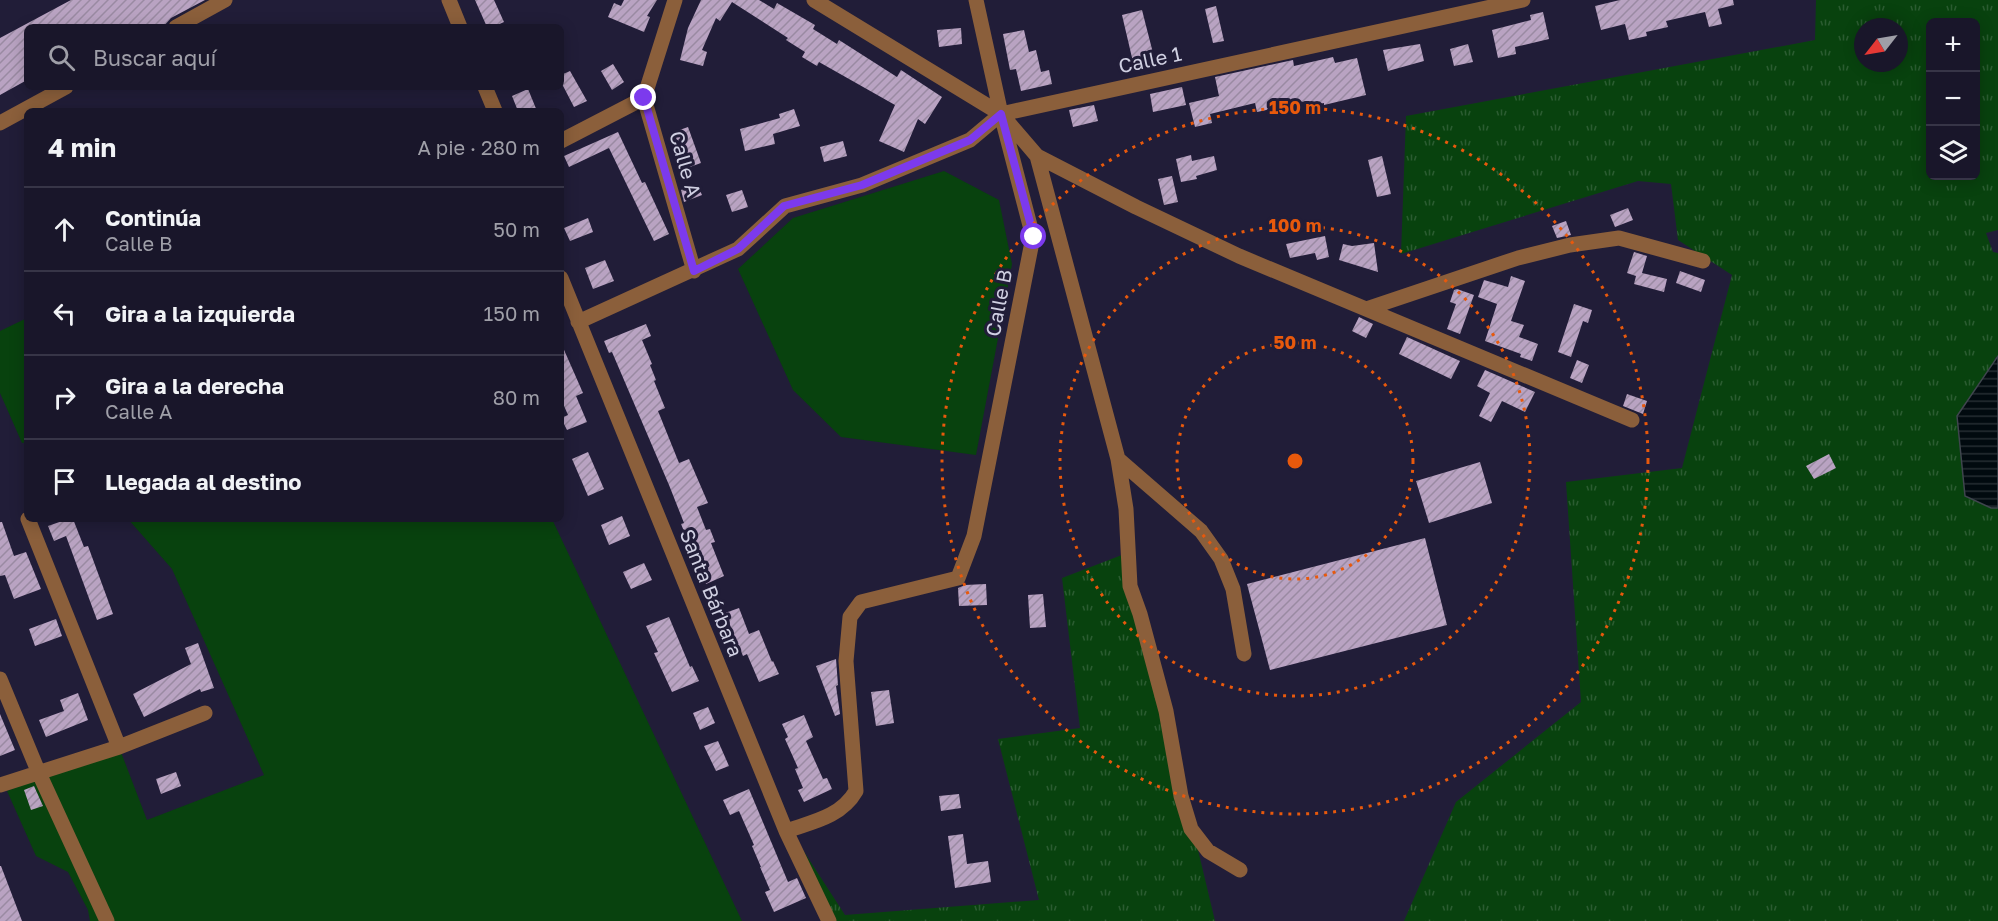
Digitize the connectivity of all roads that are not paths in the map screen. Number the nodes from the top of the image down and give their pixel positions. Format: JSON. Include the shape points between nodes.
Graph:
{"nodes":[{"id":1,"x":225,"y":0,"type":"edge"},
{"id":2,"x":449,"y":0,"type":"edge"},
{"id":3,"x":675,"y":0,"type":"edge"},
{"id":4,"x":814,"y":0,"type":"edge"},
{"id":5,"x":976,"y":0,"type":"edge"},
{"id":6,"x":1523,"y":0,"type":"edge"},
{"id":7,"x":1484,"y":4,"type":"edge"},
{"id":8,"x":181,"y":24,"type":"edge"},
{"id":9,"x":459,"y":24,"type":"edge"},
{"id":10,"x":60,"y":90,"type":"edge"},
{"id":11,"x":486,"y":90,"type":"edge"},
{"id":12,"x":644,"y":98,"type":"junction"},
{"id":13,"x":28,"y":108,"type":"edge"},
{"id":14,"x":494,"y":108,"type":"edge"},
{"id":15,"x":24,"y":110,"type":"edge"},
{"id":16,"x":1001,"y":114,"type":"junction"},
{"id":17,"x":0,"y":123,"type":"edge"},
{"id":18,"x":564,"y":139,"type":"edge"},
{"id":19,"x":1037,"y":156,"type":"junction"},
{"id":20,"x":1703,"y":261,"type":"dead end"},
{"id":21,"x":694,"y":271,"type":"junction"},
{"id":22,"x":564,"y":286,"type":"edge"},
{"id":23,"x":1368,"y":309,"type":"junction"},
{"id":24,"x":578,"y":322,"type":"junction"},
{"id":25,"x":1632,"y":420,"type":"dead end"},
{"id":26,"x":1118,"y":459,"type":"junction"},
{"id":27,"x":29,"y":522,"type":"edge"},
{"id":28,"x":1244,"y":654,"type":"dead end"},
{"id":29,"x":0,"y":679,"type":"edge"},
{"id":30,"x":205,"y":713,"type":"dead end"},
{"id":31,"x":119,"y":747,"type":"junction"},
{"id":32,"x":38,"y":771,"type":"junction"},
{"id":33,"x":0,"y":785,"type":"edge"},
{"id":34,"x":786,"y":831,"type":"junction"},
{"id":35,"x":1240,"y":870,"type":"dead end"},
{"id":36,"x":107,"y":921,"type":"edge"},
{"id":37,"x":829,"y":921,"type":"edge"}],
"edges":[{"from":1,"to":8,"type":"street"},
{"from":2,"to":9,"type":"street"},
{"from":3,"to":12,"type":"street"},
{"from":4,"to":16,"type":"street"},
{"from":5,"to":16,"type":"street","name":"Calle B"},
{"from":6,"to":7,"type":"street","name":"Calle 1"},
{"from":7,"to":16,"type":"street","name":"Calle 1"},
{"from":10,"to":13,"type":"street"},
{"from":11,"to":14,"type":"street"},
{"from":12,"to":18,"type":"street"},
{"from":12,"to":21,"type":"street","name":"Calle A"},
{"from":15,"to":17,"type":"street"},
{"from":16,"to":19,"type":"street"},
{"from":16,"to":21,"type":"street","via":[[970,140],[862,185],[784,206],[738,249]]},
{"from":16,"to":34,"type":"street","name":"Calle B","via":[[1034,237],[974,536],[958,578],[861,602],[850,617],[846,661],[856,791],[849,803],[832,815]]},
{"from":19,"to":23,"type":"street","via":[[1239,256]]},
{"from":19,"to":26,"type":"street"},
{"from":20,"to":23,"type":"street","via":[[1619,238],[1518,258]]},
{"from":21,"to":24,"type":"street"},
{"from":22,"to":24,"type":"street","name":"Santa Bárbara"},
{"from":23,"to":25,"type":"street"},
{"from":24,"to":34,"type":"street","name":"Santa Bárbara"},
{"from":26,"to":28,"type":"street","via":[[1202,531],[1221,559],[1233,589]]},
{"from":26,"to":35,"type":"street","via":[[1126,508],[1130,586],[1166,711],[1181,796],[1191,829],[1208,851]]},
{"from":27,"to":31,"type":"street"},
{"from":29,"to":32,"type":"street"},
{"from":30,"to":31,"type":"street"},
{"from":31,"to":32,"type":"street"},
{"from":32,"to":33,"type":"street"},
{"from":32,"to":36,"type":"street"},
{"from":34,"to":37,"type":"street","name":"Santa Bárbara"}]}
